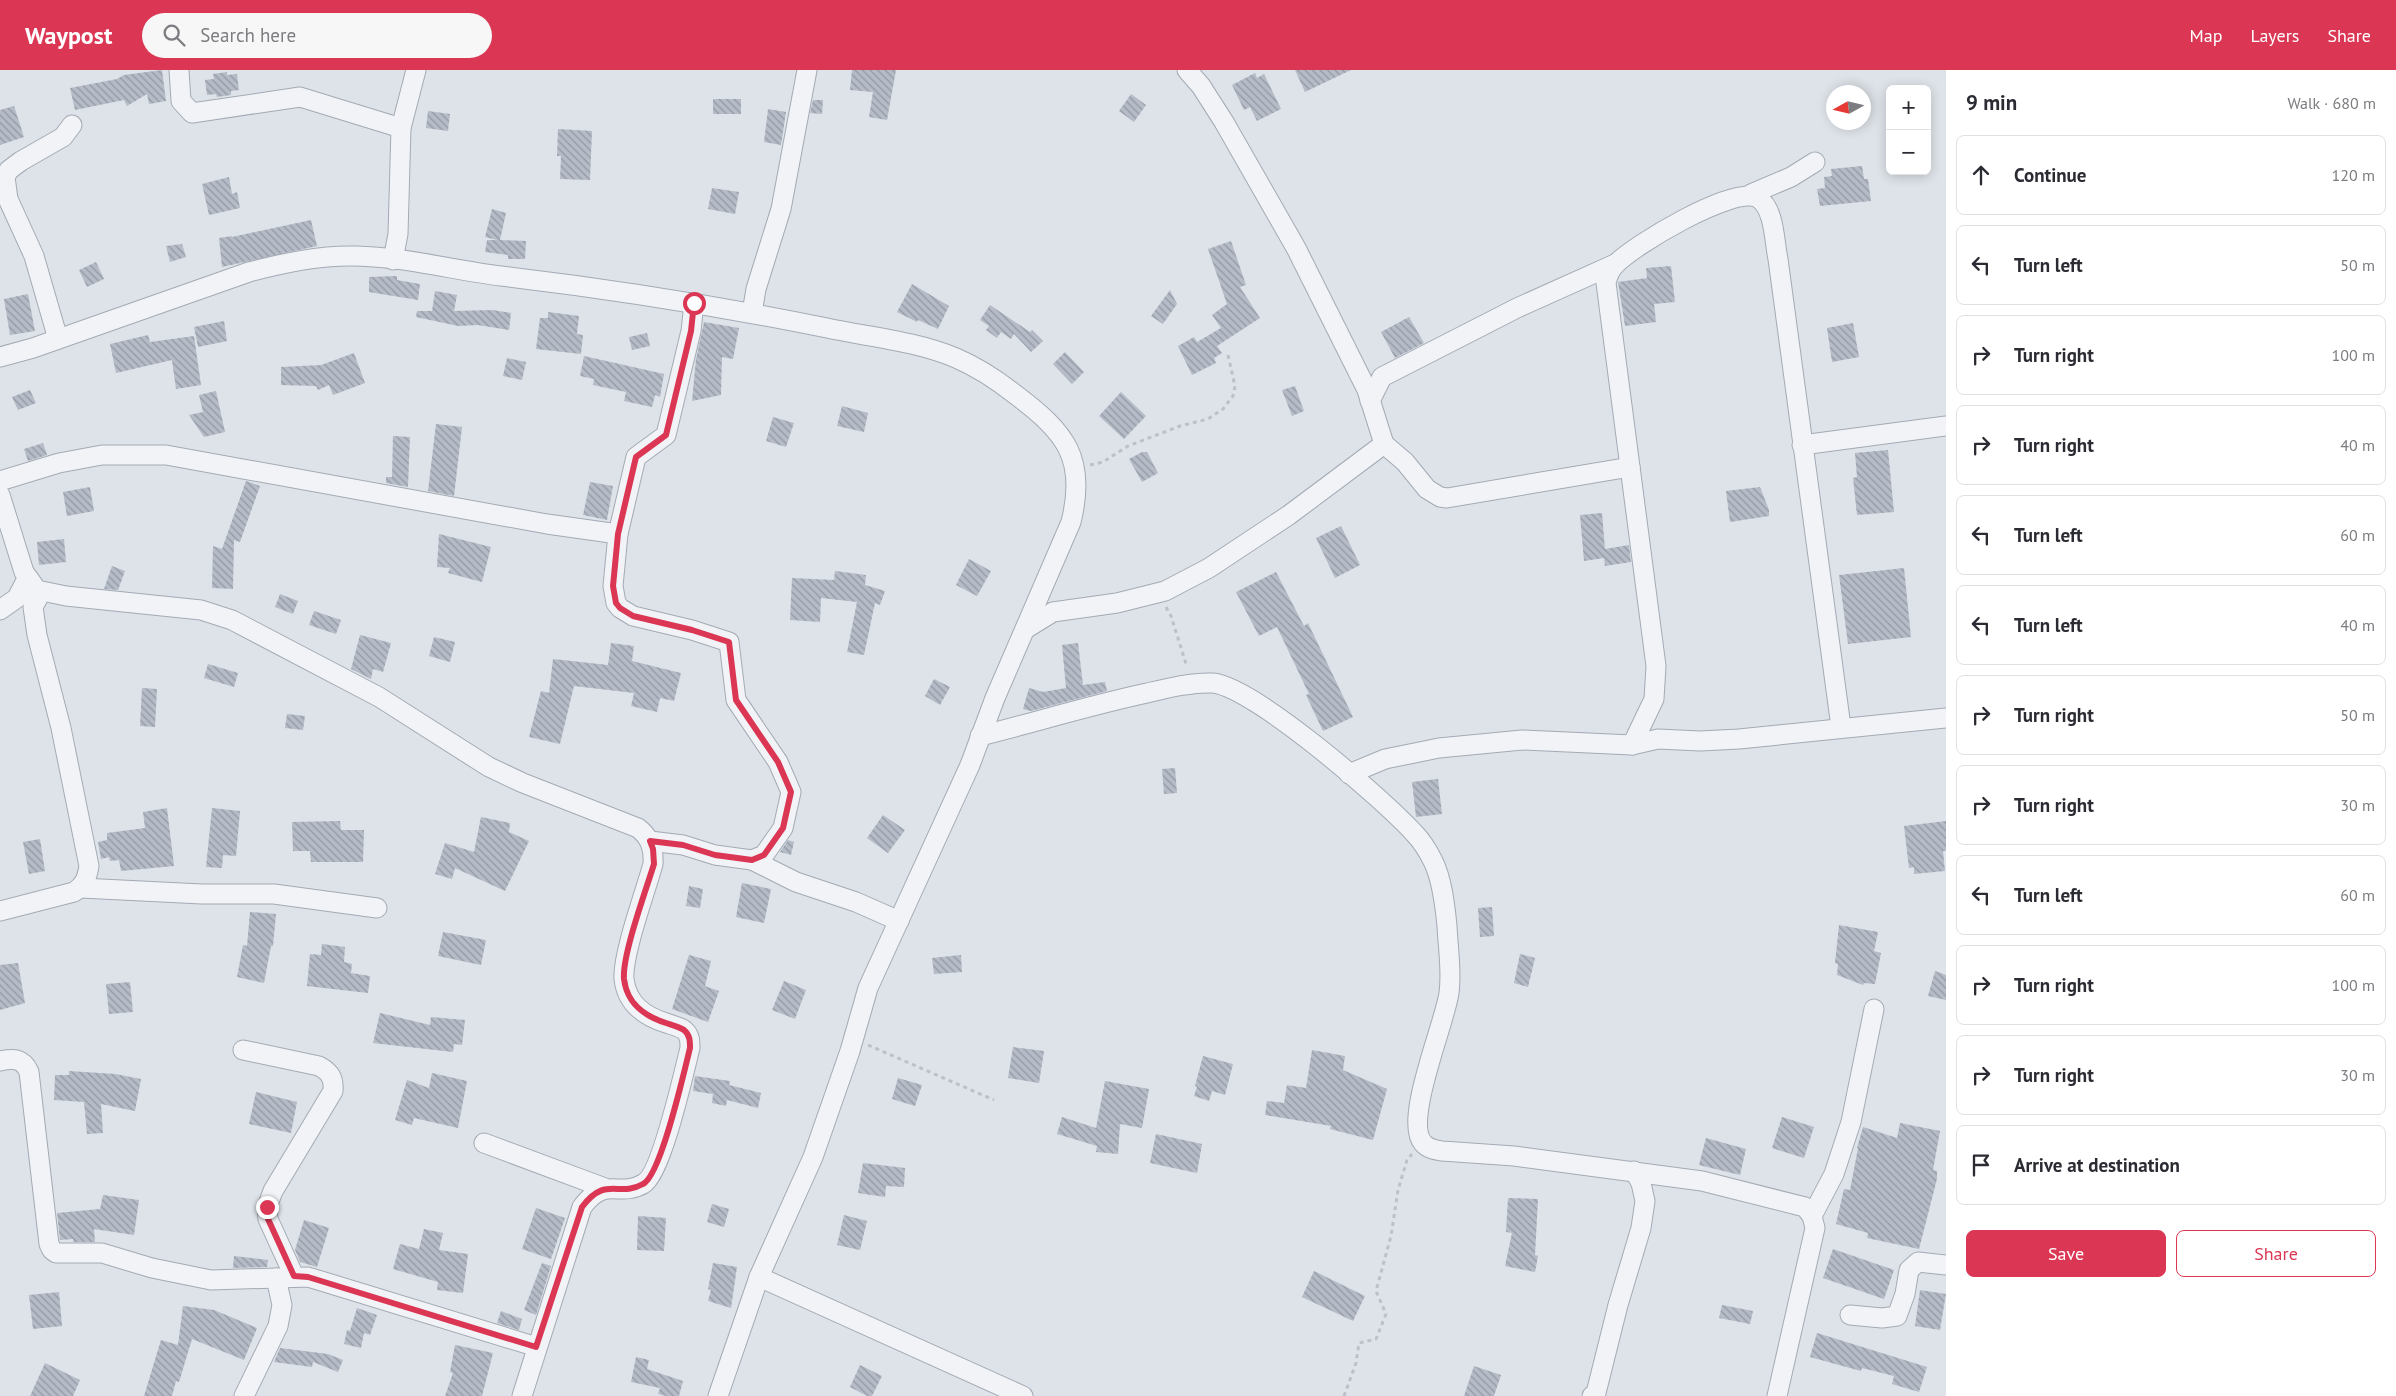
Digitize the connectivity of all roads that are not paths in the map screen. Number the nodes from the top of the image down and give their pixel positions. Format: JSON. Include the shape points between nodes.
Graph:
{"nodes":[{"id":1,"x":179,"y":70,"type":"edge"},
{"id":2,"x":416,"y":70,"type":"edge"},
{"id":3,"x":807,"y":70,"type":"edge"},
{"id":4,"x":1187,"y":70,"type":"edge"},
{"id":5,"x":72,"y":125,"type":"dead end"},
{"id":6,"x":401,"y":128,"type":"junction"},
{"id":7,"x":1815,"y":162,"type":"dead end"},
{"id":8,"x":1751,"y":194,"type":"junction"},
{"id":9,"x":393,"y":260,"type":"junction"},
{"id":10,"x":1615,"y":264,"type":"junction"},
{"id":11,"x":694,"y":303,"type":"junction"},
{"id":12,"x":752,"y":313,"type":"junction"},
{"id":13,"x":58,"y":339,"type":"junction"},
{"id":14,"x":0,"y":357,"type":"edge"},
{"id":15,"x":1370,"y":401,"type":"junction"},
{"id":16,"x":1946,"y":426,"type":"edge"},
{"id":17,"x":1384,"y":444,"type":"junction"},
{"id":18,"x":1802,"y":445,"type":"junction"},
{"id":19,"x":1630,"y":467,"type":"junction"},
{"id":20,"x":0,"y":481,"type":"edge"},
{"id":21,"x":0,"y":494,"type":"edge"},
{"id":22,"x":618,"y":534,"type":"junction"},
{"id":23,"x":28,"y":594,"type":"junction"},
{"id":24,"x":0,"y":610,"type":"edge"},
{"id":25,"x":1027,"y":628,"type":"junction"},
{"id":26,"x":1946,"y":718,"type":"edge"},
{"id":27,"x":1841,"y":727,"type":"junction"},
{"id":28,"x":980,"y":736,"type":"junction"},
{"id":29,"x":1632,"y":745,"type":"junction"},
{"id":30,"x":1349,"y":774,"type":"junction"},
{"id":31,"x":650,"y":841,"type":"junction"},
{"id":32,"x":752,"y":860,"type":"junction"},
{"id":33,"x":81,"y":888,"type":"junction"},
{"id":34,"x":377,"y":908,"type":"dead end"},
{"id":35,"x":0,"y":911,"type":"edge"},
{"id":36,"x":899,"y":920,"type":"junction"},
{"id":37,"x":1874,"y":1009,"type":"dead end"},
{"id":38,"x":243,"y":1050,"type":"dead end"},
{"id":39,"x":0,"y":1060,"type":"edge"},
{"id":40,"x":484,"y":1143,"type":"dead end"},
{"id":41,"x":1634,"y":1171,"type":"junction"},
{"id":42,"x":605,"y":1188,"type":"junction"},
{"id":43,"x":1812,"y":1216,"type":"junction"},
{"id":44,"x":1946,"y":1265,"type":"edge"},
{"id":45,"x":285,"y":1277,"type":"junction"},
{"id":46,"x":759,"y":1277,"type":"junction"},
{"id":47,"x":1850,"y":1315,"type":"dead end"},
{"id":48,"x":536,"y":1347,"type":"junction"},
{"id":49,"x":244,"y":1396,"type":"edge"},
{"id":50,"x":522,"y":1396,"type":"edge"},
{"id":51,"x":718,"y":1396,"type":"edge"},
{"id":52,"x":1023,"y":1396,"type":"edge"},
{"id":53,"x":1592,"y":1396,"type":"edge"},
{"id":54,"x":1777,"y":1396,"type":"edge"}],
"edges":[{"from":1,"to":6,"type":"street","via":[[181,101],[192,113],[300,96]]},
{"from":2,"to":6,"type":"street"},
{"from":3,"to":12,"type":"street","via":[[781,208],[756,289]]},
{"from":4,"to":15,"type":"street","via":[[1224,122],[1296,248]]},
{"from":5,"to":13,"type":"street","via":[[63,138],[21,161],[5,177],[8,199],[34,256]]},
{"from":6,"to":9,"type":"street","via":[[398,234]]},
{"from":7,"to":8,"type":"street","via":[[1791,177]]},
{"from":8,"to":10,"type":"street","via":[[1703,210],[1660,232]]},
{"from":8,"to":18,"type":"street","via":[[1760,199],[1770,217]]},
{"from":9,"to":11,"type":"street"},
{"from":9,"to":13,"type":"street","via":[[340,256],[274,266]]},
{"from":10,"to":15,"type":"street","via":[[1517,308],[1382,376]]},
{"from":10,"to":19,"type":"street","via":[[1606,283]]},
{"from":11,"to":12,"type":"street"},
{"from":11,"to":22,"type":"street","via":[[691,331],[666,435],[636,457]]},
{"from":12,"to":25,"type":"street","via":[[928,348],[956,358],[1002,384],[1056,429],[1068,446],[1075,469],[1077,498],[1071,522]]},
{"from":13,"to":14,"type":"street"},
{"from":15,"to":17,"type":"street"},
{"from":16,"to":18,"type":"street"},
{"from":17,"to":19,"type":"street","via":[[1405,462],[1427,489],[1447,498]]},
{"from":17,"to":25,"type":"street","via":[[1289,515],[1209,568],[1157,593],[1053,612]]},
{"from":18,"to":27,"type":"street"},
{"from":19,"to":29,"type":"street","via":[[1656,666],[1654,699]]},
{"from":20,"to":22,"type":"street","via":[[60,463],[102,455],[166,455]]},
{"from":21,"to":23,"type":"street"},
{"from":22,"to":32,"type":"street","via":[[613,586],[616,603],[633,616],[729,642],[736,700],[778,762],[791,792],[783,828],[764,855]]},
{"from":23,"to":24,"type":"street"},
{"from":23,"to":31,"type":"street","via":[[201,610],[232,620],[379,697],[489,767],[638,828]]},
{"from":23,"to":33,"type":"street","via":[[61,728],[89,866],[87,880]]},
{"from":25,"to":28,"type":"street"},
{"from":26,"to":27,"type":"street"},
{"from":27,"to":29,"type":"street","via":[[1739,739],[1658,739]]},
{"from":28,"to":30,"type":"street","via":[[1100,703],[1212,683],[1236,690],[1308,740]]},
{"from":28,"to":36,"type":"street","via":[[970,765]]},
{"from":29,"to":30,"type":"street","via":[[1522,740],[1439,748],[1385,759]]},
{"from":30,"to":41,"type":"street","via":[[1415,834],[1434,862],[1445,905],[1449,993],[1417,1112],[1422,1142],[1431,1149],[1442,1151]]},
{"from":31,"to":32,"type":"street"},
{"from":31,"to":42,"type":"street","via":[[654,864],[628,953],[624,977],[626,989],[630,1000],[642,1013],[683,1029],[690,1038],[690,1048],[651,1178],[643,1185],[630,1188]]},
{"from":32,"to":36,"type":"street","via":[[796,882]]},
{"from":33,"to":34,"type":"street","via":[[274,894]]},
{"from":33,"to":35,"type":"street"},
{"from":36,"to":46,"type":"street","via":[[868,988],[813,1157]]},
{"from":37,"to":43,"type":"street","via":[[1851,1122],[1834,1174]]},
{"from":38,"to":45,"type":"street","via":[[319,1066],[328,1071],[334,1081],[333,1091],[273,1191],[267,1207]]},
{"from":39,"to":45,"type":"street","via":[[17,1059],[26,1065],[29,1072],[52,1250],[102,1254],[211,1280]]},
{"from":40,"to":42,"type":"street"},
{"from":41,"to":43,"type":"street","via":[[1702,1181],[1750,1193],[1805,1207]]},
{"from":41,"to":53,"type":"street","via":[[1645,1201],[1641,1228],[1596,1393]]},
{"from":42,"to":48,"type":"street","via":[[591,1195],[582,1207]]},
{"from":43,"to":54,"type":"street","via":[[1815,1228]]},
{"from":44,"to":47,"type":"street","via":[[1918,1262],[1909,1270],[1906,1294],[1897,1316]]},
{"from":45,"to":48,"type":"street","via":[[308,1277]]},
{"from":45,"to":49,"type":"street","via":[[278,1326]]},
{"from":46,"to":51,"type":"street"},
{"from":46,"to":52,"type":"street"},
{"from":48,"to":50,"type":"street"}]}
